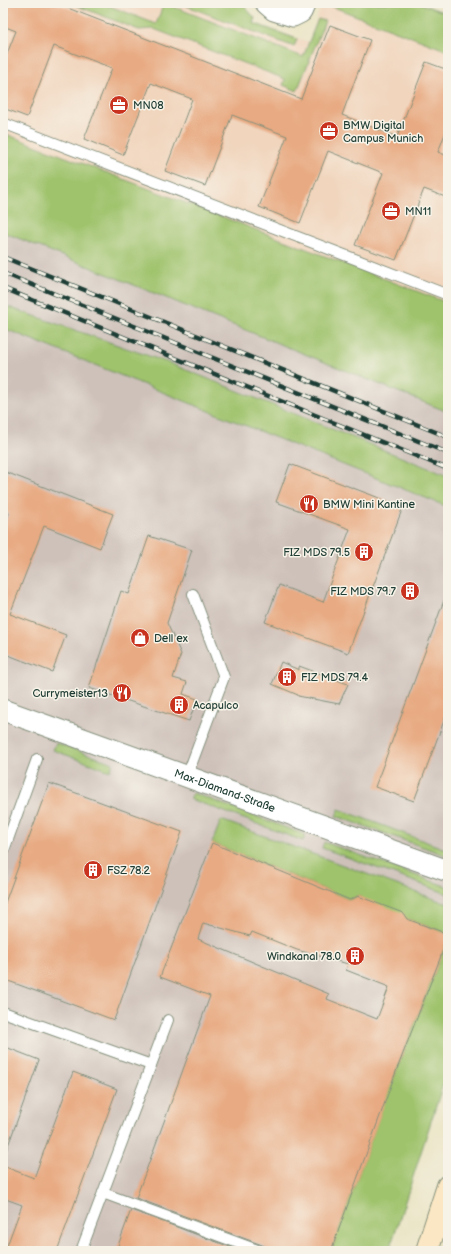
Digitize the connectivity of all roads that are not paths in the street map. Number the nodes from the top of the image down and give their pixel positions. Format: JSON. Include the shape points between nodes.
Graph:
{"nodes":[{"id":1,"x":266,"y":3,"type":"edge"},
{"id":2,"x":305,"y":3,"type":"edge"},
{"id":3,"x":3,"y":123,"type":"edge"},
{"id":4,"x":448,"y":295,"type":"edge"},
{"id":5,"x":193,"y":594,"type":"dead end"},
{"id":6,"x":3,"y":710,"type":"edge"},
{"id":7,"x":37,"y":759,"type":"dead end"},
{"id":8,"x":187,"y":776,"type":"junction"},
{"id":9,"x":3,"y":853,"type":"edge"},
{"id":10,"x":448,"y":871,"type":"edge"},
{"id":11,"x":3,"y":1012,"type":"edge"},
{"id":12,"x":168,"y":1020,"type":"dead end"},
{"id":13,"x":151,"y":1065,"type":"junction"},
{"id":14,"x":448,"y":1186,"type":"edge"},
{"id":15,"x":103,"y":1193,"type":"junction"},
{"id":16,"x":81,"y":1251,"type":"edge"},
{"id":17,"x":260,"y":1251,"type":"edge"},
{"id":18,"x":427,"y":1251,"type":"edge"}],
"edges":[{"from":1,"to":2,"type":"street","via":[[274,10],[293,16],[301,12]]},
{"from":3,"to":4,"type":"lane"},
{"from":5,"to":8,"type":"lane","via":[[224,676]]},
{"from":6,"to":8,"type":"street","name":"Max-Diamand-Straße"},
{"from":7,"to":9,"type":"lane"},
{"from":8,"to":10,"type":"street","name":"Max-Diamand-Straße"},
{"from":11,"to":13,"type":"lane"},
{"from":12,"to":13,"type":"lane"},
{"from":13,"to":15,"type":"lane"},
{"from":14,"to":18,"type":"main road"},
{"from":15,"to":16,"type":"lane"},
{"from":15,"to":17,"type":"lane"}]}
